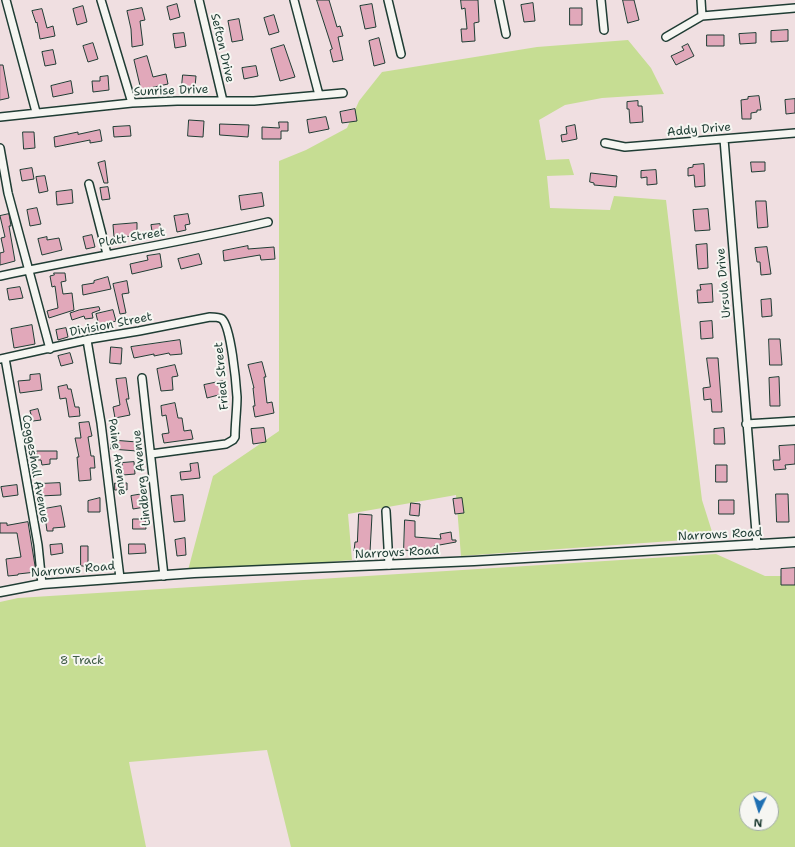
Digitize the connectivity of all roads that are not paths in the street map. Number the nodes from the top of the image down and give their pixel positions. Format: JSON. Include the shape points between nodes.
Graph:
{"nodes":[{"id":1,"x":6,"y":0,"type":"edge"},
{"id":2,"x":101,"y":0,"type":"edge"},
{"id":3,"x":199,"y":0,"type":"edge"},
{"id":4,"x":294,"y":0,"type":"edge"},
{"id":5,"x":388,"y":0,"type":"edge"},
{"id":6,"x":499,"y":0,"type":"edge"},
{"id":7,"x":601,"y":0,"type":"edge"},
{"id":8,"x":701,"y":0,"type":"edge"},
{"id":9,"x":795,"y":8,"type":"edge"},
{"id":10,"x":702,"y":16,"type":"junction"},
{"id":11,"x":604,"y":30,"type":"dead end"},
{"id":12,"x":506,"y":34,"type":"dead end"},
{"id":13,"x":666,"y":37,"type":"dead end"},
{"id":14,"x":401,"y":54,"type":"dead end"},
{"id":15,"x":343,"y":93,"type":"dead end"},
{"id":16,"x":319,"y":95,"type":"junction"},
{"id":17,"x":223,"y":101,"type":"junction"},
{"id":18,"x":132,"y":103,"type":"junction"},
{"id":19,"x":36,"y":112,"type":"junction"},
{"id":20,"x":0,"y":117,"type":"edge"},
{"id":21,"x":795,"y":133,"type":"edge"},
{"id":22,"x":724,"y":139,"type":"junction"},
{"id":23,"x":605,"y":143,"type":"dead end"},
{"id":24,"x":0,"y":148,"type":"edge"},
{"id":25,"x":89,"y":184,"type":"dead end"},
{"id":26,"x":8,"y":193,"type":"junction"},
{"id":27,"x":0,"y":195,"type":"edge"},
{"id":28,"x":268,"y":222,"type":"dead end"},
{"id":29,"x":107,"y":254,"type":"junction"},
{"id":30,"x":29,"y":271,"type":"junction"},
{"id":31,"x":0,"y":276,"type":"edge"},
{"id":32,"x":224,"y":323,"type":"joint"},
{"id":33,"x":87,"y":340,"type":"junction"},
{"id":34,"x":50,"y":349,"type":"junction"},
{"id":35,"x":2,"y":359,"type":"edge"},
{"id":36,"x":142,"y":378,"type":"dead end"},
{"id":37,"x":795,"y":421,"type":"edge"},
{"id":38,"x":746,"y":424,"type":"junction"},
{"id":39,"x":151,"y":454,"type":"junction"},
{"id":40,"x":386,"y":511,"type":"dead end"},
{"id":41,"x":795,"y":542,"type":"edge"},
{"id":42,"x":757,"y":545,"type":"junction"},
{"id":43,"x":389,"y":565,"type":"junction"},
{"id":44,"x":164,"y":576,"type":"junction"},
{"id":45,"x":120,"y":578,"type":"junction"},
{"id":46,"x":42,"y":584,"type":"junction"},
{"id":47,"x":0,"y":592,"type":"edge"}],
"edges":[{"from":1,"to":19,"type":"street"},
{"from":2,"to":18,"type":"street"},
{"from":3,"to":17,"type":"street","name":"Sefton Drive"},
{"from":4,"to":16,"type":"street"},
{"from":5,"to":14,"type":"street"},
{"from":6,"to":12,"type":"street"},
{"from":7,"to":11,"type":"street"},
{"from":8,"to":10,"type":"street"},
{"from":9,"to":10,"type":"street"},
{"from":10,"to":13,"type":"street"},
{"from":15,"to":16,"type":"street","name":"Sunrise Drive"},
{"from":16,"to":17,"type":"street","name":"Sunrise Drive"},
{"from":17,"to":18,"type":"street","name":"Sunrise Drive"},
{"from":18,"to":19,"type":"street","name":"Sunrise Drive"},
{"from":19,"to":20,"type":"street","name":"Sunrise Drive"},
{"from":21,"to":22,"type":"street","name":"Addy Drive"},
{"from":22,"to":23,"type":"street","name":"Addy Drive","via":[[625,147]]},
{"from":22,"to":38,"type":"street","name":"Ursula Drive"},
{"from":24,"to":26,"type":"street"},
{"from":25,"to":29,"type":"street"},
{"from":26,"to":27,"type":"street"},
{"from":26,"to":30,"type":"street"},
{"from":28,"to":29,"type":"street","name":"Platt Street","via":[[220,234]]},
{"from":29,"to":30,"type":"street","name":"Platt Street"},
{"from":30,"to":31,"type":"street","name":"Platt Street"},
{"from":30,"to":34,"type":"street"},
{"from":32,"to":33,"type":"street","name":"Division Street","via":[[221,318],[210,317]]},
{"from":32,"to":39,"type":"street","name":"Fried Street","via":[[231,340],[237,397],[235,437],[226,444]]},
{"from":33,"to":34,"type":"street","name":"Division Street"},
{"from":33,"to":45,"type":"street","name":"Paine Avenue","via":[[102,430]]},
{"from":34,"to":35,"type":"street","name":"Division Street"},
{"from":35,"to":46,"type":"street","name":"Coggeshall Avenue","via":[[38,545]]},
{"from":36,"to":39,"type":"street","name":"Lindberg Avenue"},
{"from":37,"to":38,"type":"street"},
{"from":38,"to":42,"type":"street","name":"Ursula Drive"},
{"from":39,"to":44,"type":"street","name":"Lindberg Avenue"},
{"from":40,"to":43,"type":"street"},
{"from":41,"to":42,"type":"street","name":"Narrows Road"},
{"from":42,"to":43,"type":"street","name":"Narrows Road"},
{"from":43,"to":44,"type":"street","name":"Narrows Road"},
{"from":44,"to":45,"type":"street","name":"Narrows Road"},
{"from":45,"to":46,"type":"street","name":"Narrows Road"},
{"from":46,"to":47,"type":"street","name":"Narrows Road"}]}
